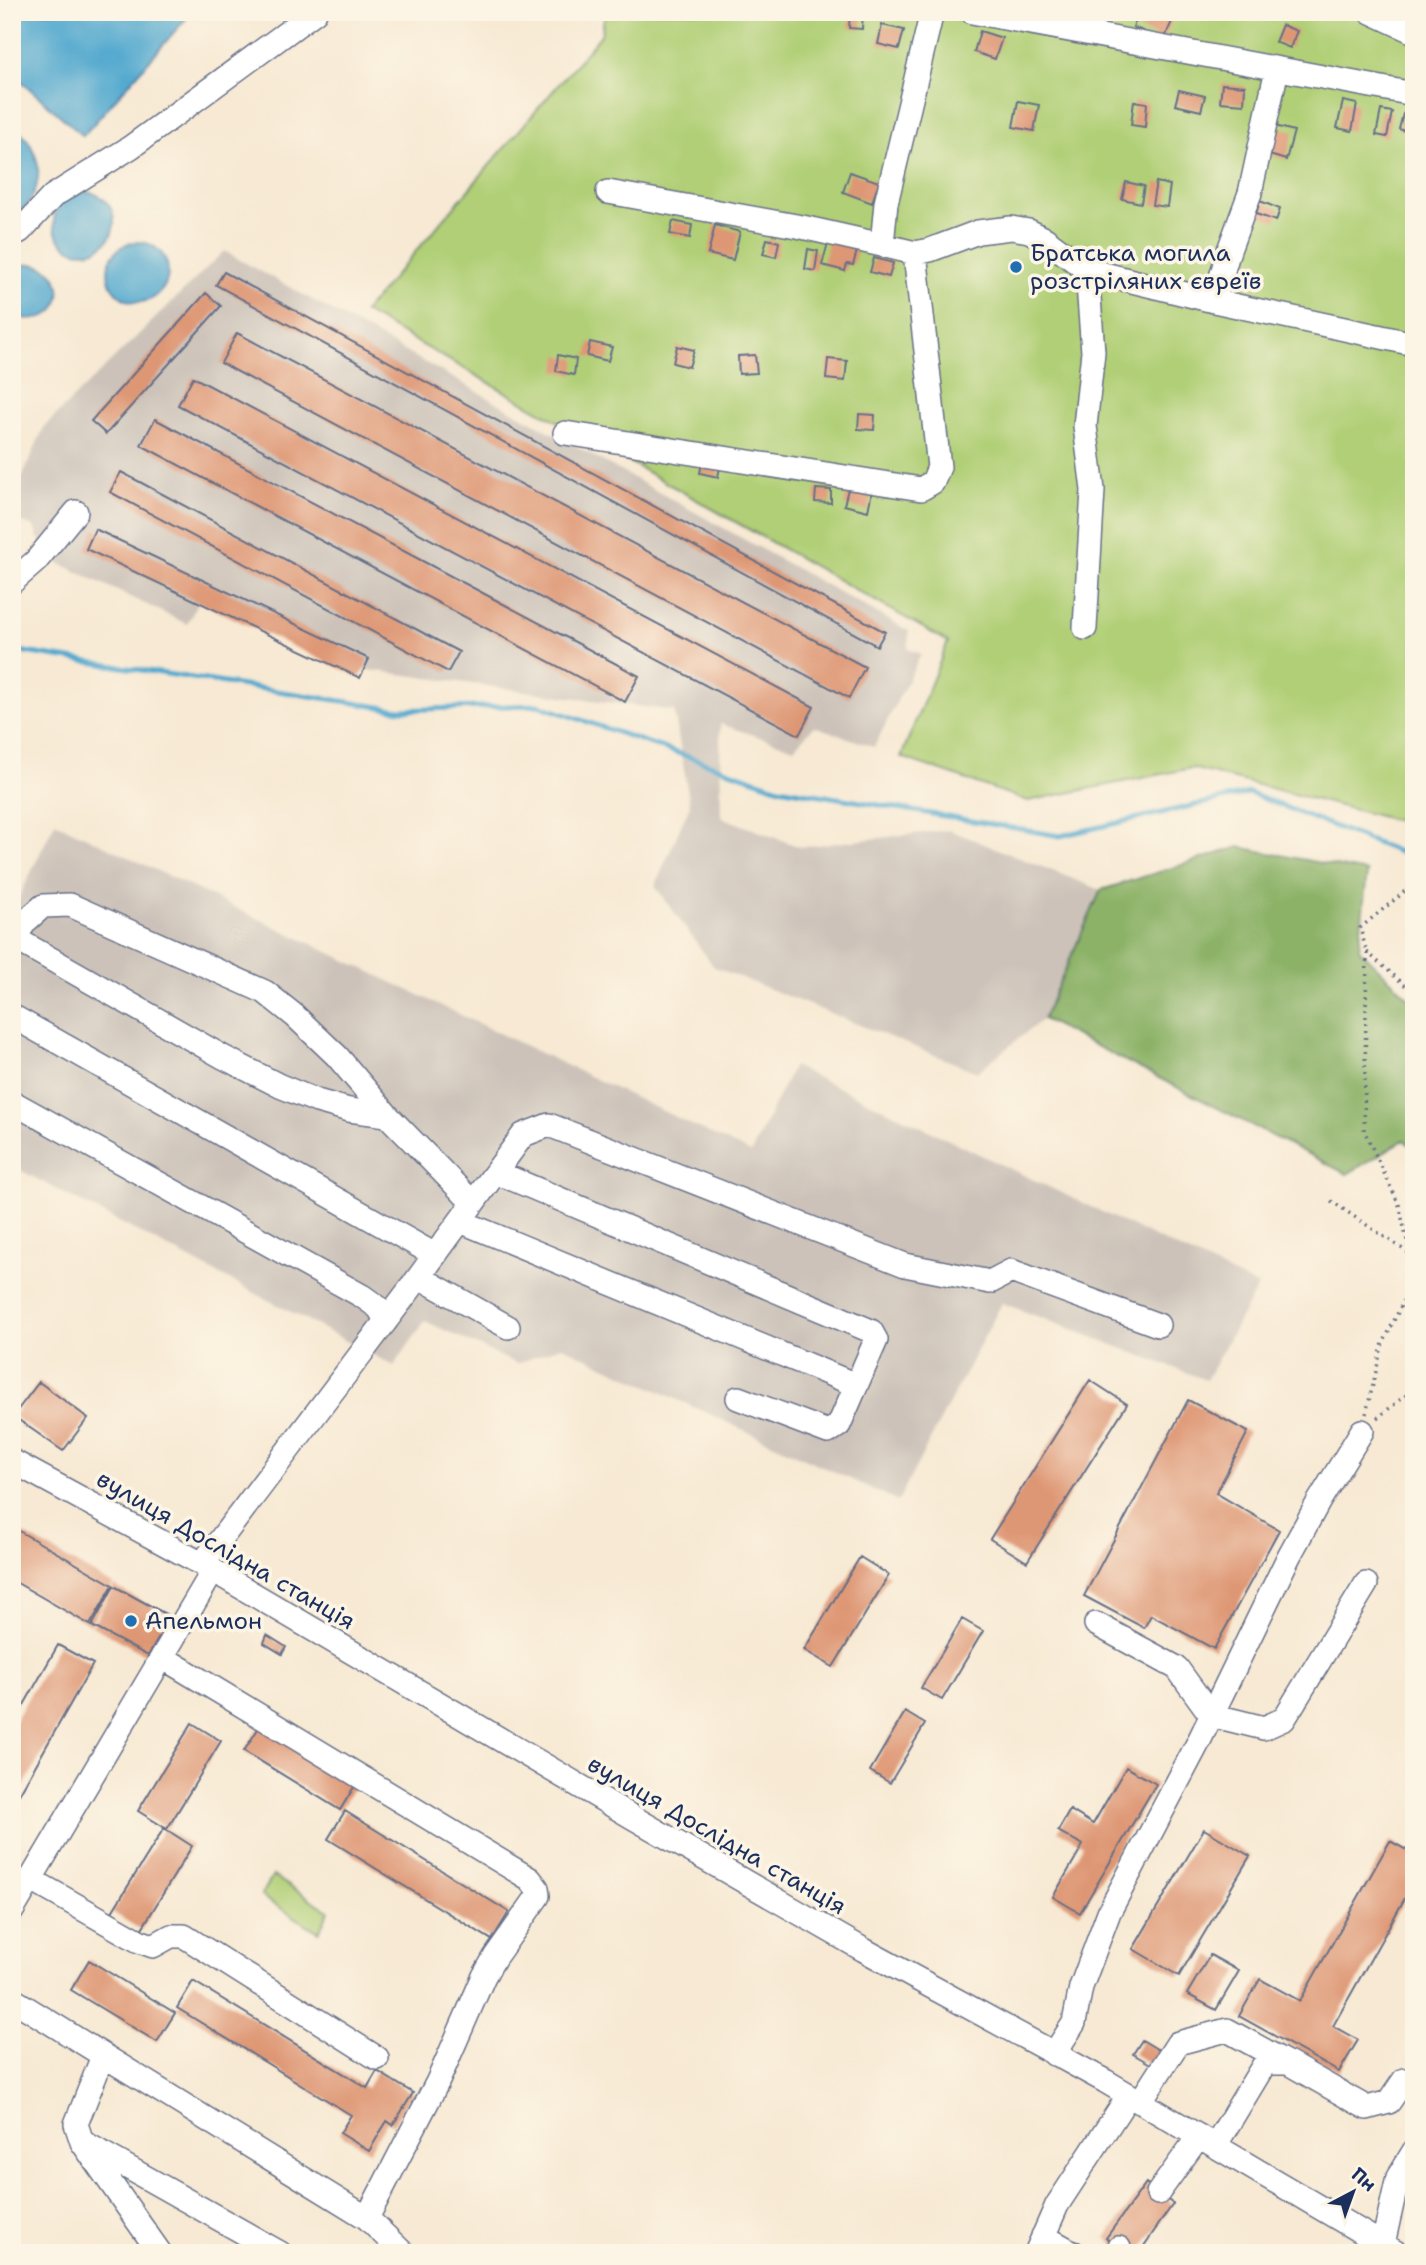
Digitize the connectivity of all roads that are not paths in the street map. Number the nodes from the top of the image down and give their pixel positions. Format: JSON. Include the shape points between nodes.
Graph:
{"nodes":[{"id":1,"x":315,"y":12,"type":"edge"},
{"id":2,"x":932,"y":12,"type":"edge"},
{"id":3,"x":972,"y":12,"type":"edge"},
{"id":4,"x":1371,"y":12,"type":"edge"},
{"id":5,"x":1414,"y":32,"type":"edge"},
{"id":6,"x":1277,"y":69,"type":"junction"},
{"id":7,"x":1414,"y":94,"type":"edge"},
{"id":8,"x":608,"y":192,"type":"dead end"},
{"id":9,"x":12,"y":235,"type":"edge"},
{"id":10,"x":882,"y":245,"type":"junction"},
{"id":11,"x":915,"y":253,"type":"junction"},
{"id":12,"x":1087,"y":270,"type":"junction"},
{"id":13,"x":1214,"y":301,"type":"junction"},
{"id":14,"x":1414,"y":344,"type":"edge"},
{"id":15,"x":565,"y":433,"type":"dead end"},
{"id":16,"x":76,"y":512,"type":"dead end"},
{"id":17,"x":12,"y":582,"type":"edge"},
{"id":18,"x":1085,"y":628,"type":"dead end"},
{"id":19,"x":13,"y":939,"type":"edge"},
{"id":20,"x":12,"y":1016,"type":"edge"},
{"id":21,"x":12,"y":1102,"type":"edge"},
{"id":22,"x":387,"y":1115,"type":"junction"},
{"id":23,"x":496,"y":1172,"type":"junction"},
{"id":24,"x":467,"y":1212,"type":"junction"},
{"id":25,"x":435,"y":1255,"type":"junction"},
{"id":26,"x":419,"y":1277,"type":"junction"},
{"id":27,"x":386,"y":1321,"type":"junction"},
{"id":28,"x":1158,"y":1325,"type":"dead end"},
{"id":29,"x":509,"y":1327,"type":"dead end"},
{"id":30,"x":856,"y":1385,"type":"junction"},
{"id":31,"x":738,"y":1398,"type":"dead end"},
{"id":32,"x":1362,"y":1431,"type":"road end"},
{"id":33,"x":12,"y":1461,"type":"edge"},
{"id":34,"x":208,"y":1567,"type":"junction"},
{"id":35,"x":1366,"y":1584,"type":"dead end"},
{"id":36,"x":1096,"y":1624,"type":"dead end"},
{"id":37,"x":162,"y":1657,"type":"junction"},
{"id":38,"x":1211,"y":1715,"type":"junction"},
{"id":39,"x":23,"y":1883,"type":"edge"},
{"id":40,"x":12,"y":1911,"type":"edge"},
{"id":41,"x":12,"y":1999,"type":"edge"},
{"id":42,"x":1054,"y":2054,"type":"junction"},
{"id":43,"x":103,"y":2056,"type":"junction"},
{"id":44,"x":377,"y":2058,"type":"dead end"},
{"id":45,"x":1288,"y":2063,"type":"junction"},
{"id":46,"x":1404,"y":2080,"type":"dead end"},
{"id":47,"x":1135,"y":2099,"type":"junction"},
{"id":48,"x":1207,"y":2141,"type":"junction"},
{"id":49,"x":82,"y":2142,"type":"junction"},
{"id":50,"x":1414,"y":2151,"type":"edge"},
{"id":51,"x":1158,"y":2193,"type":"dead end"},
{"id":52,"x":368,"y":2218,"type":"junction"},
{"id":53,"x":1040,"y":2244,"type":"edge"},
{"id":54,"x":1390,"y":2248,"type":"edge"},
{"id":55,"x":160,"y":2253,"type":"edge"},
{"id":56,"x":280,"y":2253,"type":"edge"},
{"id":57,"x":403,"y":2253,"type":"edge"},
{"id":58,"x":1074,"y":2253,"type":"edge"}],
"edges":[{"from":1,"to":9,"type":"street","via":[[131,148],[54,196]]},
{"from":2,"to":10,"type":"street","via":[[886,203]]},
{"from":3,"to":6,"type":"street"},
{"from":4,"to":5,"type":"street"},
{"from":6,"to":7,"type":"street"},
{"from":6,"to":13,"type":"street","via":[[1250,193]]},
{"from":8,"to":10,"type":"street"},
{"from":10,"to":11,"type":"street"},
{"from":11,"to":12,"type":"street","via":[[978,232],[1011,228],[1045,239]]},
{"from":11,"to":15,"type":"street","via":[[939,467],[933,482],[921,489]]},
{"from":12,"to":13,"type":"street"},
{"from":12,"to":18,"type":"street","via":[[1093,352],[1085,426],[1093,490]]},
{"from":13,"to":14,"type":"street"},
{"from":16,"to":17,"type":"street","via":[[36,561]]},
{"from":19,"to":22,"type":"street","via":[[280,1086],[349,1110]]},
{"from":19,"to":22,"type":"street","via":[[43,906],[70,905],[265,992],[337,1056]]},
{"from":20,"to":25,"type":"street"},
{"from":21,"to":27,"type":"street","via":[[362,1296],[379,1308]]},
{"from":22,"to":24,"type":"street"},
{"from":23,"to":24,"type":"street"},
{"from":23,"to":28,"type":"street","via":[[523,1135],[549,1125],[905,1265],[990,1282],[1011,1270]]},
{"from":23,"to":30,"type":"street","via":[[871,1331],[876,1340]]},
{"from":24,"to":25,"type":"street"},
{"from":24,"to":30,"type":"street"},
{"from":25,"to":26,"type":"street"},
{"from":26,"to":27,"type":"street"},
{"from":26,"to":29,"type":"street"},
{"from":27,"to":34,"type":"street"},
{"from":30,"to":31,"type":"street","via":[[839,1425],[828,1432]]},
{"from":32,"to":38,"type":"street","via":[[1295,1545]]},
{"from":33,"to":34,"type":"street","name":"вулиця Дослідна станція"},
{"from":34,"to":37,"type":"street"},
{"from":34,"to":42,"type":"street","name":"вулиця Дослідна станція","via":[[646,1825]]},
{"from":35,"to":38,"type":"street","via":[[1284,1719],[1264,1728]]},
{"from":36,"to":38,"type":"street","via":[[1177,1668]]},
{"from":37,"to":39,"type":"street"},
{"from":37,"to":52,"type":"street","via":[[530,1879],[537,1888],[538,1896],[484,1976],[438,2081]]},
{"from":38,"to":42,"type":"street","via":[[1109,1912],[1081,1987],[1074,2024]]},
{"from":39,"to":40,"type":"street"},
{"from":39,"to":44,"type":"street","via":[[153,1946],[170,1936],[184,1936]]},
{"from":41,"to":43,"type":"street"},
{"from":42,"to":47,"type":"street","name":"вулиця Дослідна станція"},
{"from":43,"to":49,"type":"street","via":[[76,2124]]},
{"from":43,"to":52,"type":"street"},
{"from":45,"to":46,"type":"street","via":[[1367,2108],[1389,2102]]},
{"from":45,"to":47,"type":"street","via":[[1227,2030],[1178,2043]]},
{"from":45,"to":48,"type":"street","via":[[1265,2063]]},
{"from":47,"to":48,"type":"street","name":"вулиця Дослідна станція"},
{"from":47,"to":53,"type":"street","via":[[1057,2205]]},
{"from":48,"to":51,"type":"street"},
{"from":48,"to":54,"type":"street","name":"вулиця Дослідна станція"},
{"from":49,"to":55,"type":"street"},
{"from":49,"to":56,"type":"street"},
{"from":50,"to":54,"type":"street","via":[[1398,2177]]},
{"from":52,"to":57,"type":"street"},
{"from":53,"to":58,"type":"street"}]}
